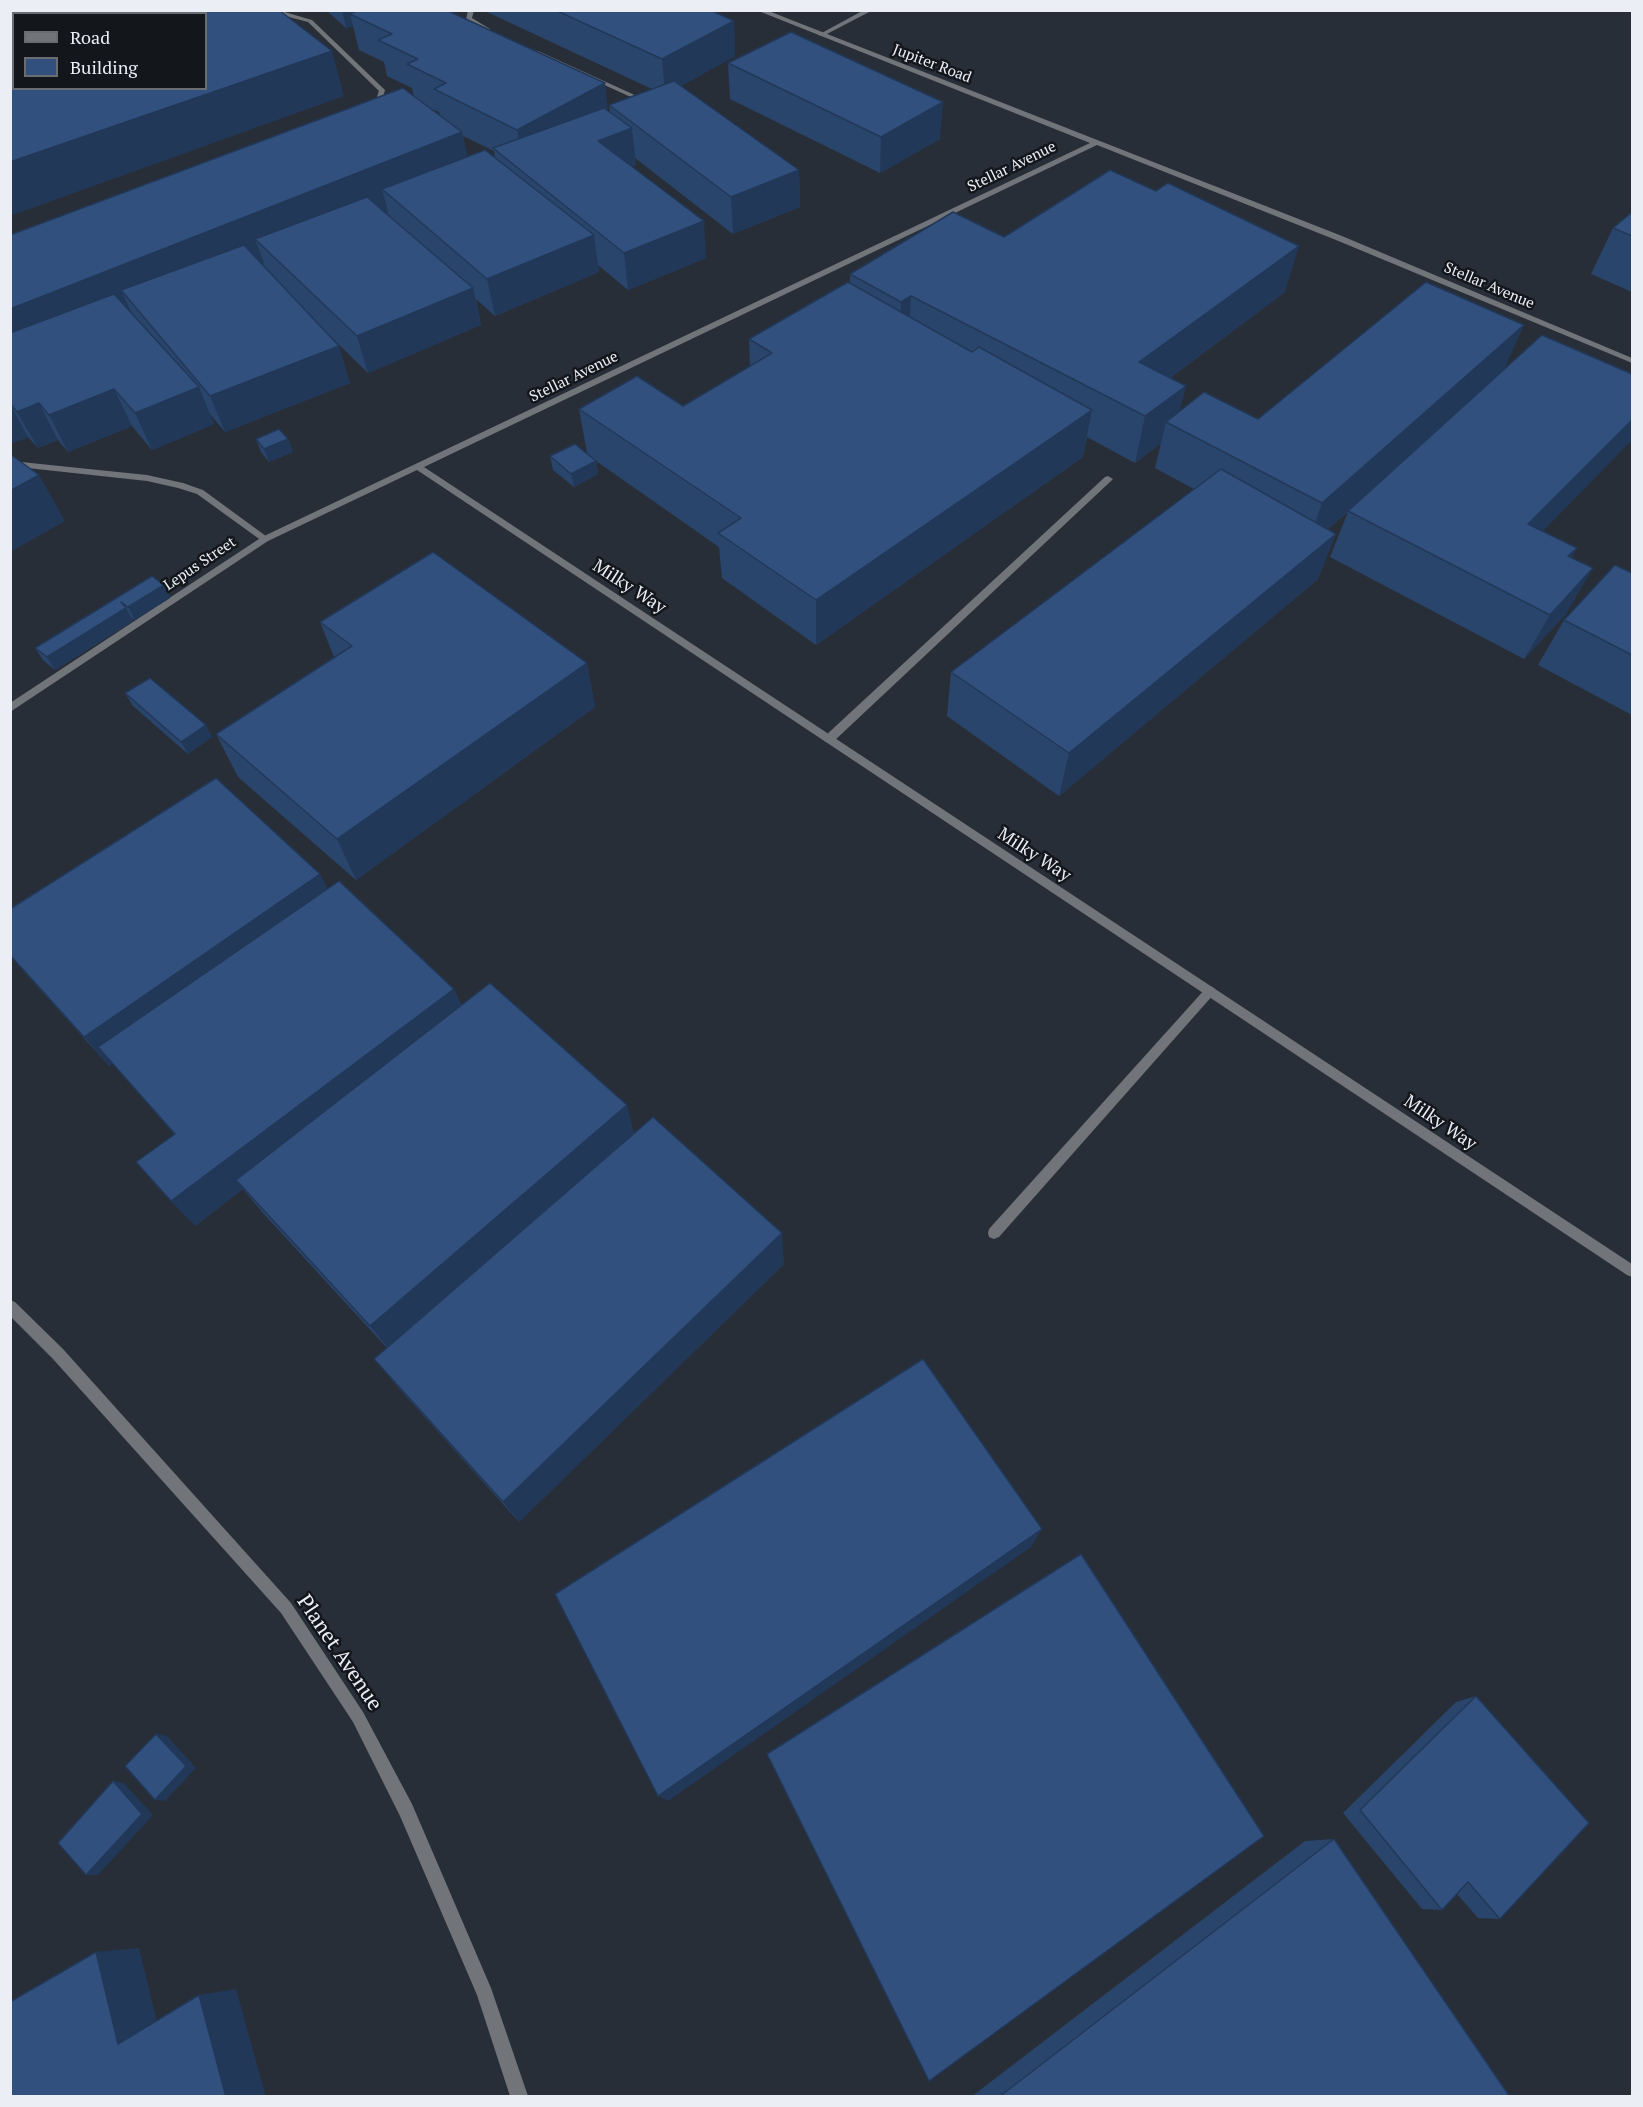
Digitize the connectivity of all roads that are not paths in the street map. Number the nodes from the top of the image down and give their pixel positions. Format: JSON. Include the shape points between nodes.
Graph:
{"nodes":[{"id":1,"x":471,"y":10,"type":"edge"},
{"id":2,"x":870,"y":10,"type":"edge"},
{"id":3,"x":760,"y":11,"type":"edge"},
{"id":4,"x":261,"y":16,"type":"edge"},
{"id":5,"x":498,"y":34,"type":"edge"},
{"id":6,"x":821,"y":35,"type":"junction"},
{"id":7,"x":529,"y":49,"type":"edge"},
{"id":8,"x":654,"y":105,"type":"edge"},
{"id":9,"x":368,"y":117,"type":"edge"},
{"id":10,"x":1096,"y":143,"type":"junction"},
{"id":11,"x":1632,"y":361,"type":"edge"},
{"id":12,"x":21,"y":465,"type":"edge"},
{"id":13,"x":418,"y":467,"type":"junction"},
{"id":14,"x":1108,"y":479,"type":"dead end"},
{"id":15,"x":265,"y":539,"type":"junction"},
{"id":16,"x":10,"y":708,"type":"edge"},
{"id":17,"x":829,"y":739,"type":"junction"},
{"id":18,"x":1210,"y":991,"type":"junction"},
{"id":19,"x":994,"y":1233,"type":"dead end"},
{"id":20,"x":1632,"y":1270,"type":"edge"},
{"id":21,"x":10,"y":1306,"type":"edge"},
{"id":22,"x":519,"y":2097,"type":"edge"}],
"edges":[{"from":1,"to":5,"type":"street","via":[[468,19]]},
{"from":2,"to":6,"type":"street"},
{"from":3,"to":6,"type":"street","name":"Jupiter Road"},
{"from":4,"to":9,"type":"street","via":[[281,13],[310,21],[383,91],[377,111]]},
{"from":6,"to":10,"type":"street","name":"Jupiter Road"},
{"from":7,"to":8,"type":"street"},
{"from":10,"to":11,"type":"street","name":"Stellar Avenue","via":[[1339,238]]},
{"from":10,"to":13,"type":"street","name":"Stellar Avenue"},
{"from":12,"to":15,"type":"street","via":[[180,485],[200,492]]},
{"from":13,"to":15,"type":"street","name":"Lepus Street"},
{"from":13,"to":17,"type":"street","name":"Milky Way"},
{"from":14,"to":17,"type":"street"},
{"from":15,"to":16,"type":"street","name":"Lepus Street"},
{"from":17,"to":18,"type":"street","name":"Milky Way"},
{"from":18,"to":19,"type":"street"},
{"from":18,"to":20,"type":"street","name":"Milky Way"},
{"from":21,"to":22,"type":"street","name":"Planet Avenue","via":[[58,1354],[286,1608],[358,1717],[406,1810],[485,1994]]}]}
